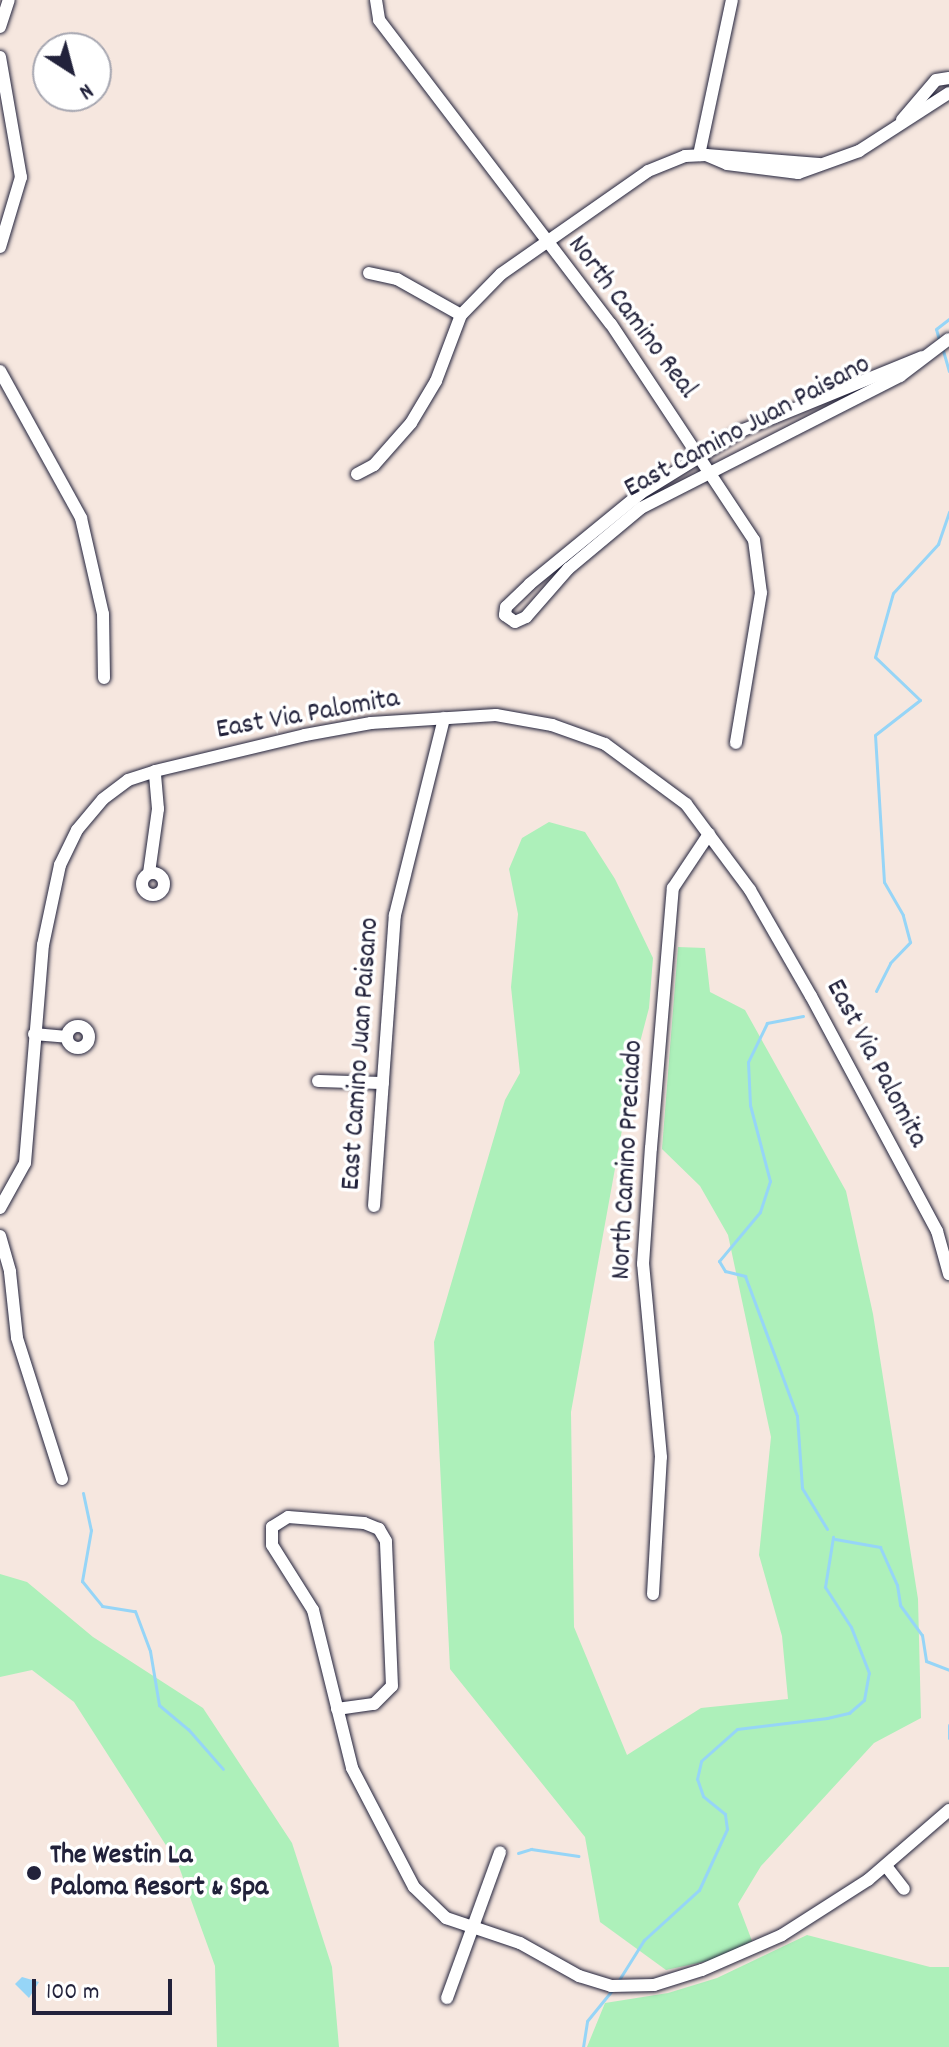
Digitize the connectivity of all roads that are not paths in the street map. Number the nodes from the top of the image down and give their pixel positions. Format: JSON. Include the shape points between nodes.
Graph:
{"nodes":[{"id":1,"x":9,"y":0,"type":"edge"},
{"id":2,"x":376,"y":0,"type":"edge"},
{"id":3,"x":732,"y":0,"type":"edge"},
{"id":4,"x":0,"y":27,"type":"edge"},
{"id":5,"x":0,"y":57,"type":"edge"},
{"id":6,"x":949,"y":78,"type":"edge"},
{"id":7,"x":949,"y":93,"type":"edge"},
{"id":8,"x":902,"y":120,"type":"junction"},
{"id":9,"x":702,"y":155,"type":"junction"},
{"id":10,"x":546,"y":244,"type":"junction"},
{"id":11,"x":0,"y":247,"type":"edge"},
{"id":12,"x":369,"y":273,"type":"dead end"},
{"id":13,"x":461,"y":315,"type":"junction"},
{"id":14,"x":949,"y":339,"type":"edge"},
{"id":15,"x":922,"y":357,"type":"junction"},
{"id":16,"x":0,"y":371,"type":"edge"},
{"id":17,"x":706,"y":463,"type":"junction"},
{"id":18,"x":357,"y":474,"type":"dead end"},
{"id":19,"x":104,"y":678,"type":"dead end"},
{"id":20,"x":444,"y":718,"type":"junction"},
{"id":21,"x":736,"y":743,"type":"dead end"},
{"id":22,"x":155,"y":771,"type":"junction"},
{"id":23,"x":709,"y":834,"type":"junction"},
{"id":24,"x":149,"y":873,"type":"dead end"},
{"id":25,"x":34,"y":1034,"type":"junction"},
{"id":26,"x":67,"y":1037,"type":"dead end"},
{"id":27,"x":318,"y":1081,"type":"dead end"},
{"id":28,"x":383,"y":1083,"type":"junction"},
{"id":29,"x":374,"y":1206,"type":"dead end"},
{"id":30,"x":0,"y":1208,"type":"edge"},
{"id":31,"x":0,"y":1236,"type":"edge"},
{"id":32,"x":949,"y":1274,"type":"edge"},
{"id":33,"x":62,"y":1479,"type":"dead end"},
{"id":34,"x":653,"y":1594,"type":"dead end"},
{"id":35,"x":337,"y":1709,"type":"junction"},
{"id":36,"x":949,"y":1810,"type":"edge"},
{"id":37,"x":500,"y":1852,"type":"dead end"},
{"id":38,"x":886,"y":1866,"type":"junction"},
{"id":39,"x":904,"y":1889,"type":"dead end"},
{"id":40,"x":473,"y":1926,"type":"junction"},
{"id":41,"x":447,"y":1998,"type":"dead end"}],
"edges":[{"from":1,"to":4,"type":"street"},
{"from":2,"to":10,"type":"street","name":"North Camino Real","via":[[379,20]]},
{"from":3,"to":9,"type":"street"},
{"from":5,"to":11,"type":"street","via":[[21,177]]},
{"from":6,"to":8,"type":"street","via":[[936,80]]},
{"from":7,"to":8,"type":"street"},
{"from":8,"to":9,"type":"street","via":[[859,151],[819,164]]},
{"from":9,"to":10,"type":"street","via":[[648,171]]},
{"from":10,"to":13,"type":"street","via":[[501,274]]},
{"from":10,"to":17,"type":"street","name":"North Camino Real","via":[[611,324]]},
{"from":12,"to":13,"type":"street","via":[[397,279]]},
{"from":13,"to":18,"type":"street","via":[[424,403],[381,458]]},
{"from":14,"to":15,"type":"street","name":"East Camino Juan Paisano"},
{"from":15,"to":17,"type":"street","name":"East Camino Juan Paisano","via":[[900,376],[793,433]]},
{"from":15,"to":17,"type":"street","name":"East Camino Juan Paisano","via":[[743,430]]},
{"from":16,"to":19,"type":"street","via":[[81,518],[103,614]]},
{"from":17,"to":17,"type":"street","name":"East Camino Juan Paisano","via":[[605,520],[530,584],[506,607],[505,615],[515,622],[526,617],[604,536]]},
{"from":17,"to":21,"type":"street","name":"North Camino Real","via":[[749,530],[761,565]]},
{"from":20,"to":22,"type":"street","name":"East Via Palomita","via":[[305,735]]},
{"from":20,"to":23,"type":"street","name":"East Via Palomita","via":[[496,715],[552,725],[605,744],[652,774]]},
{"from":20,"to":28,"type":"street","name":"East Camino Juan Paisano","via":[[395,915]]},
{"from":22,"to":24,"type":"street","via":[[158,809]]},
{"from":22,"to":25,"type":"street","name":"East Via Palomita","via":[[128,780],[103,799],[77,830],[60,865],[43,945]]},
{"from":23,"to":32,"type":"street","name":"East Via Palomita","via":[[750,890],[811,996],[937,1231]]},
{"from":23,"to":34,"type":"street","name":"North Camino Preciado","via":[[673,888],[651,1148],[643,1264],[661,1457]]},
{"from":25,"to":26,"type":"street"},
{"from":25,"to":30,"type":"street","name":"East Via Palomita","via":[[34,1095],[25,1163]]},
{"from":27,"to":28,"type":"street"},
{"from":28,"to":29,"type":"street","name":"East Camino Juan Paisano"},
{"from":31,"to":33,"type":"street","via":[[17,1338]]},
{"from":35,"to":35,"type":"street","via":[[313,1610],[272,1545],[272,1520],[364,1523],[384,1530],[390,1697]]},
{"from":35,"to":40,"type":"street","via":[[352,1768],[414,1887],[446,1918]]},
{"from":36,"to":38,"type":"street"},
{"from":37,"to":40,"type":"street"},
{"from":38,"to":39,"type":"street"},
{"from":38,"to":40,"type":"street","via":[[782,1935],[654,1985],[611,1986],[579,1976],[520,1943]]},
{"from":40,"to":41,"type":"street"}]}
